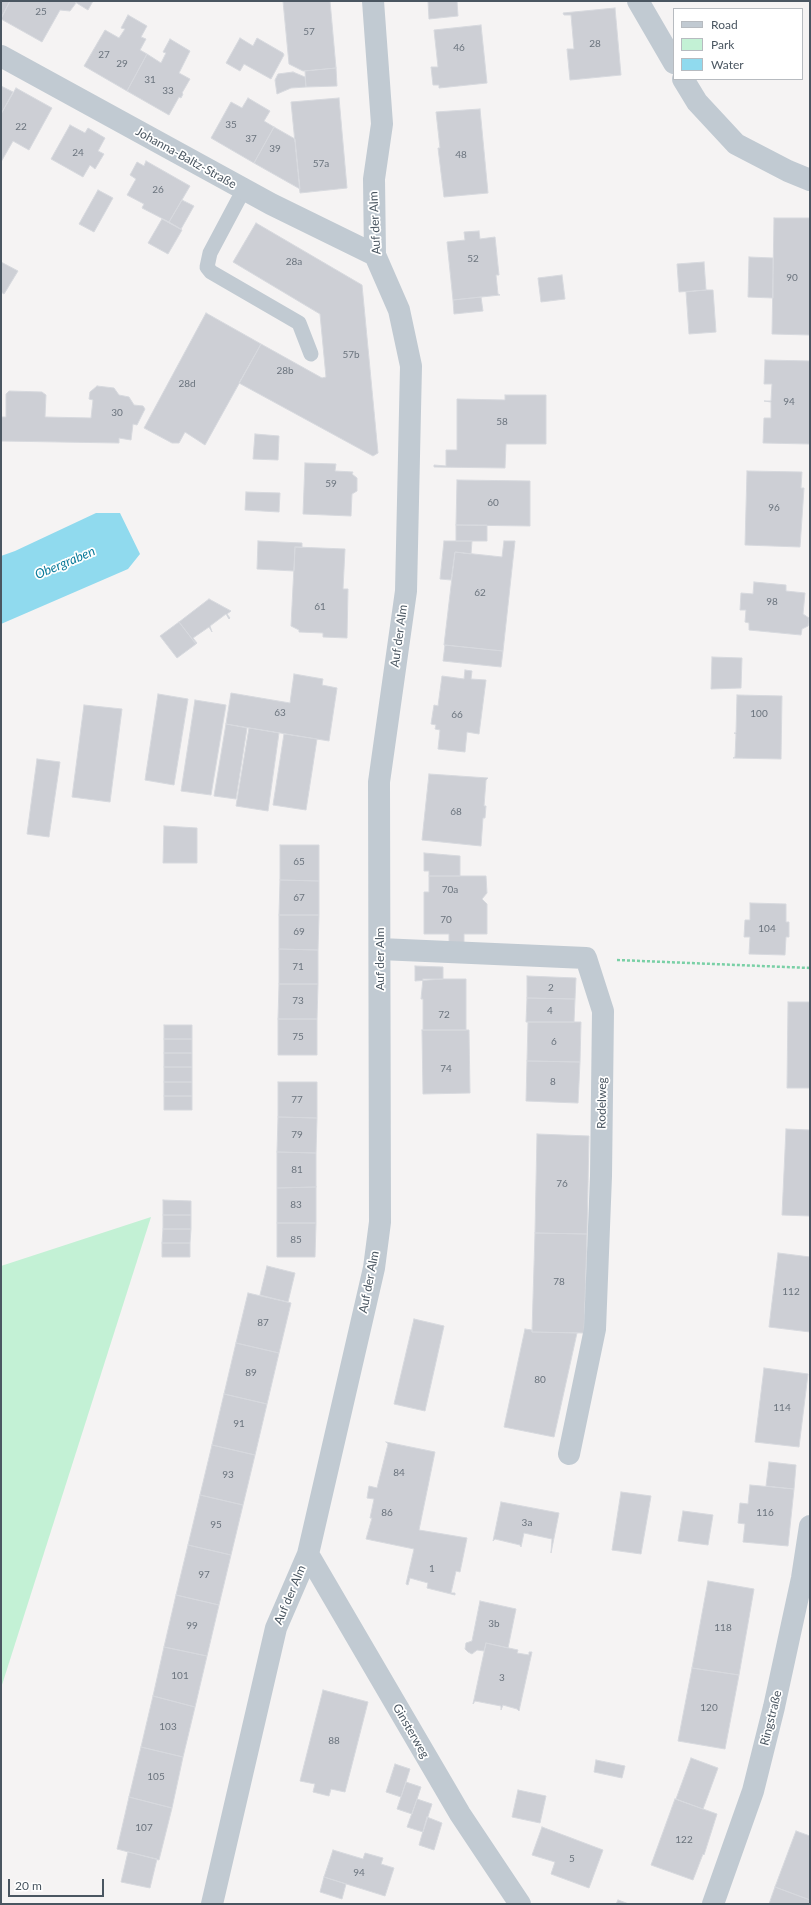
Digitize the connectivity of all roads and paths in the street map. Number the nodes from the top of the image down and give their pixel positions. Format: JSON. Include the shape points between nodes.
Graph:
{"nodes":[{"id":1,"x":373,"y":1,"type":"edge"},
{"id":2,"x":638,"y":1,"type":"edge"},
{"id":3,"x":1,"y":56,"type":"edge"},
{"id":4,"x":673,"y":61,"type":"edge"},
{"id":5,"x":684,"y":80,"type":"edge"},
{"id":6,"x":810,"y":180,"type":"edge"},
{"id":7,"x":244,"y":189,"type":"junction"},
{"id":8,"x":374,"y":254,"type":"junction"},
{"id":9,"x":311,"y":354,"type":"dead end"},
{"id":10,"x":380,"y":949,"type":"junction"},
{"id":11,"x":648,"y":962,"type":"dead end"},
{"id":12,"x":810,"y":968,"type":"edge"},
{"id":13,"x":569,"y":1454,"type":"dead end"},
{"id":14,"x":810,"y":1526,"type":"edge"},
{"id":15,"x":308,"y":1554,"type":"junction"},
{"id":16,"x":212,"y":1904,"type":"edge"},
{"id":17,"x":520,"y":1904,"type":"edge"},
{"id":18,"x":713,"y":1904,"type":"edge"}],
"edges":[{"from":1,"to":8,"type":"street","name":"Auf der Alm","via":[[382,124],[374,179]]},
{"from":2,"to":4,"type":"street"},
{"from":3,"to":7,"type":"street","name":"Johanna-Baltz-Straße"},
{"from":5,"to":6,"type":"street","via":[[697,102],[736,144]]},
{"from":7,"to":8,"type":"street","name":"Johanna-Baltz-Straße"},
{"from":7,"to":9,"type":"lane","via":[[210,254],[208,267],[211,272],[299,323]]},
{"from":8,"to":10,"type":"street","name":"Auf der Alm","via":[[399,310],[411,366],[406,592],[379,782]]},
{"from":10,"to":13,"type":"street","name":"Rodelweg","via":[[586,958],[603,1011],[601,1176],[595,1329]]},
{"from":10,"to":15,"type":"street","name":"Auf der Alm","via":[[380,1222],[374,1268]]},
{"from":11,"to":12,"type":"path"},
{"from":14,"to":18,"type":"street","name":"Ringstraße","via":[[802,1578],[755,1783]]},
{"from":15,"to":16,"type":"street","name":"Auf der Alm","via":[[276,1628]]},
{"from":15,"to":17,"type":"street","name":"Ginsterweg","via":[[460,1814]]}]}
